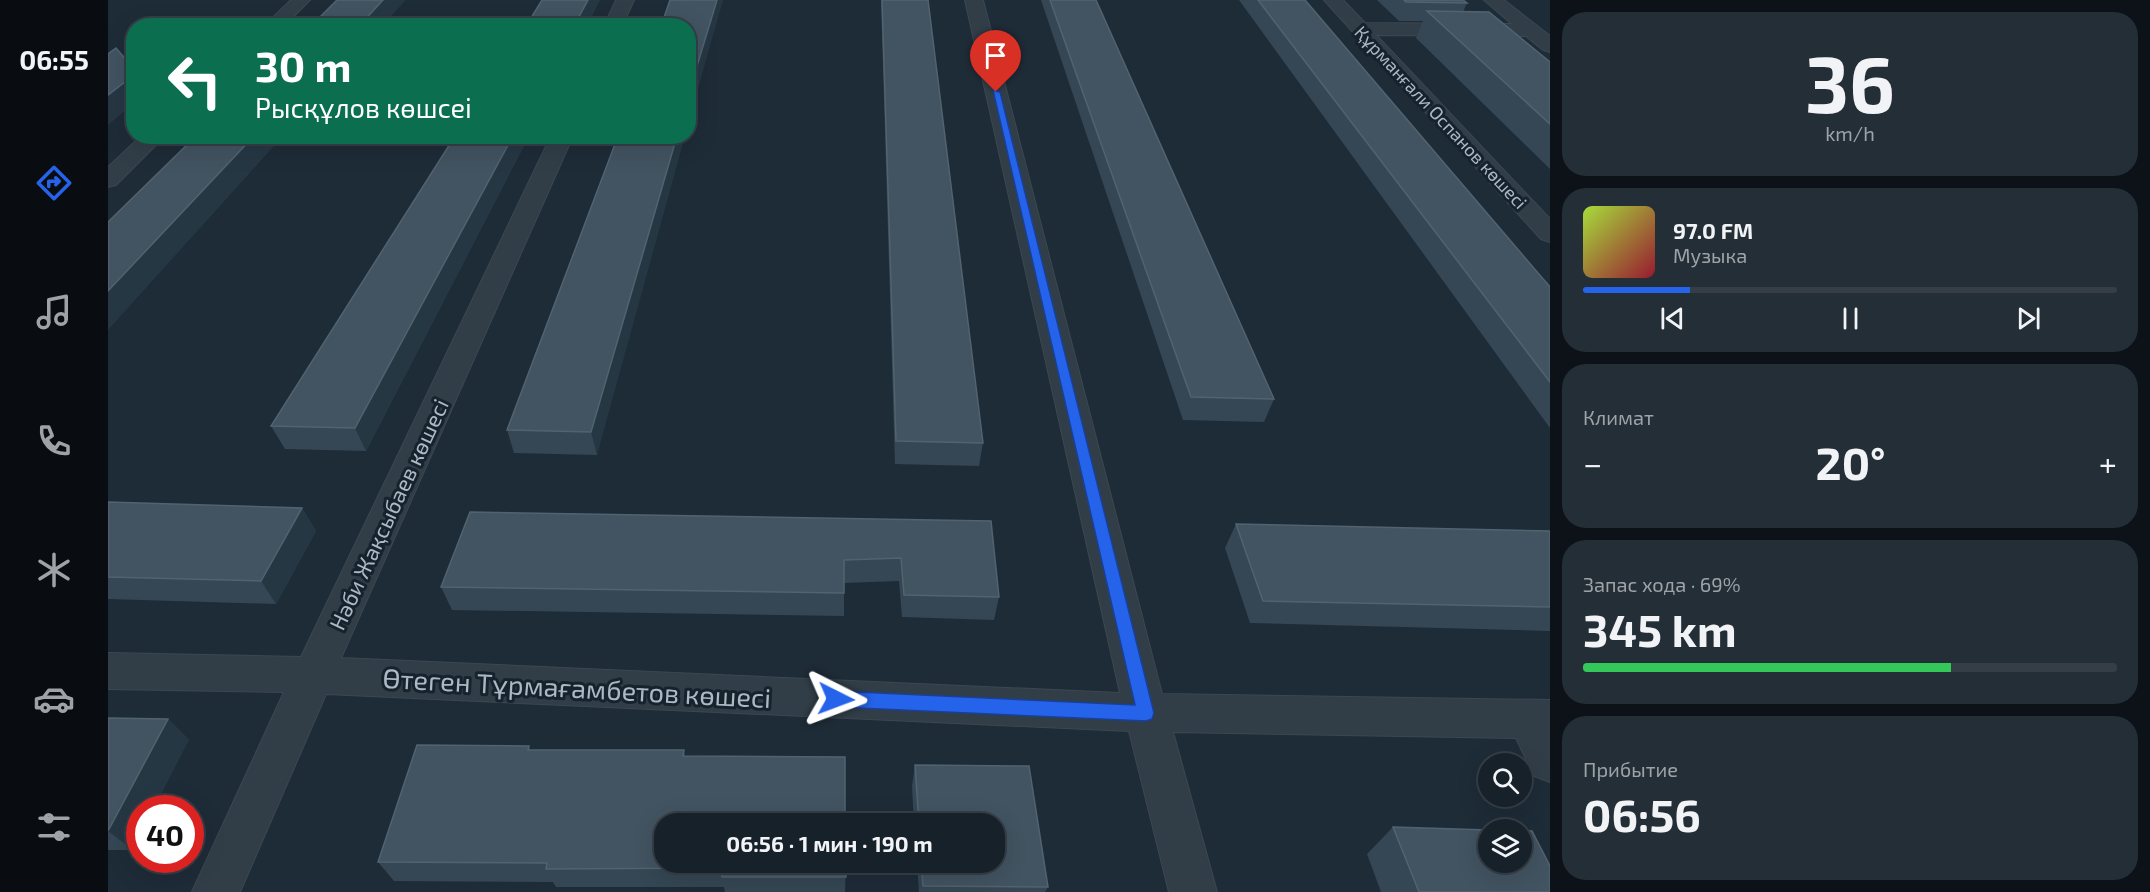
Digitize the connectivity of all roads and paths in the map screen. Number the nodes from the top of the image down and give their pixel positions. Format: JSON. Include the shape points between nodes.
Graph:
{"nodes":[{"id":1,"x":301,"y":0,"type":"edge"},
{"id":2,"x":625,"y":0,"type":"edge"},
{"id":3,"x":974,"y":0,"type":"edge"},
{"id":4,"x":1333,"y":0,"type":"edge"},
{"id":5,"x":1493,"y":0,"type":"edge"},
{"id":6,"x":282,"y":18,"type":"edge"},
{"id":7,"x":617,"y":18,"type":"edge"},
{"id":8,"x":1360,"y":29,"type":"junction"},
{"id":9,"x":1531,"y":30,"type":"junction"},
{"id":10,"x":1550,"y":46,"type":"edge"},
{"id":11,"x":146,"y":144,"type":"edge"},
{"id":12,"x":558,"y":144,"type":"edge"},
{"id":13,"x":108,"y":180,"type":"edge"},
{"id":14,"x":1546,"y":225,"type":"edge"},
{"id":15,"x":108,"y":671,"type":"edge"},
{"id":16,"x":313,"y":675,"type":"junction"},
{"id":17,"x":1146,"y":713,"type":"junction"},
{"id":18,"x":1539,"y":719,"type":"edge"},
{"id":19,"x":1550,"y":761,"type":"edge"},
{"id":20,"x":216,"y":892,"type":"edge"},
{"id":21,"x":1193,"y":892,"type":"edge"}],
"edges":[{"from":1,"to":6,"type":"street"},
{"from":2,"to":7,"type":"street"},
{"from":3,"to":17,"type":"street"},
{"from":4,"to":8,"type":"street","name":"Құрманғали Оспанов көшесі"},
{"from":5,"to":9,"type":"street"},
{"from":8,"to":9,"type":"street"},
{"from":8,"to":14,"type":"street","name":"Құрманғали Оспанов көшесі"},
{"from":9,"to":10,"type":"street"},
{"from":11,"to":13,"type":"street"},
{"from":12,"to":16,"type":"street","name":"Нәби Жақсыбаев көшесі"},
{"from":15,"to":16,"type":"street","name":"Өтеген Тұрмағамбетов көшесі"},
{"from":16,"to":17,"type":"street","name":"Өтеген Тұрмағамбетов көшесі"},
{"from":16,"to":20,"type":"street","name":"Нәби Жақсыбаев көшесі"},
{"from":17,"to":18,"type":"street","name":"Өтеген Тұрмағамбетов көшесі"},
{"from":17,"to":21,"type":"street"},
{"from":18,"to":19,"type":"street"}]}
